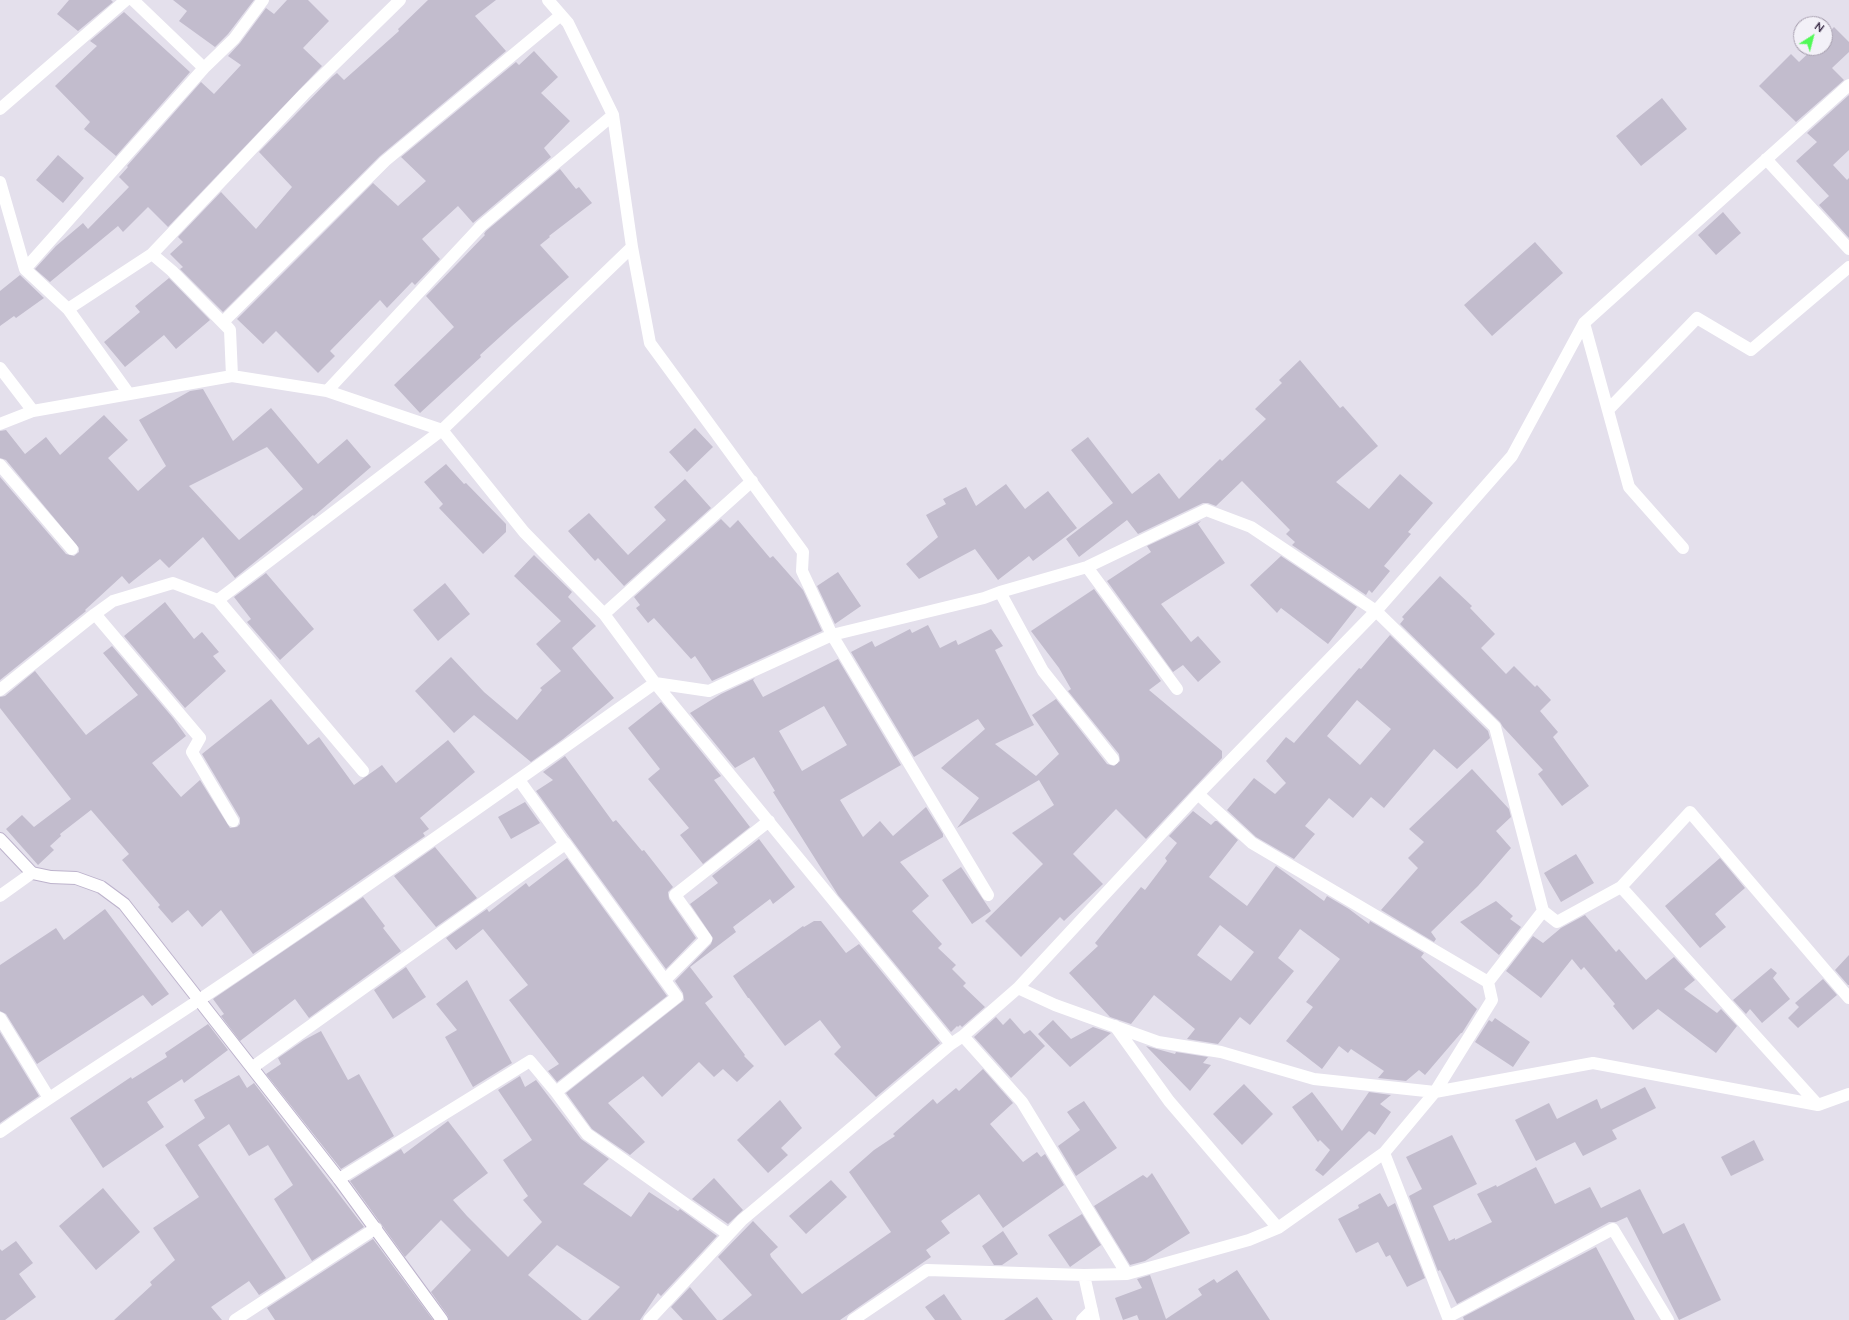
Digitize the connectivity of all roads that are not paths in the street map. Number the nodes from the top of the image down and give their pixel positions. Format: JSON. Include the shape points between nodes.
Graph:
{"nodes":[{"id":1,"x":126,"y":0,"type":"edge"},
{"id":2,"x":133,"y":0,"type":"edge"},
{"id":3,"x":263,"y":0,"type":"edge"},
{"id":4,"x":400,"y":0,"type":"edge"},
{"id":5,"x":548,"y":0,"type":"edge"},
{"id":6,"x":568,"y":23,"type":"junction"},
{"id":7,"x":204,"y":68,"type":"junction"},
{"id":8,"x":1849,"y":85,"type":"edge"},
{"id":9,"x":0,"y":109,"type":"edge"},
{"id":10,"x":613,"y":115,"type":"junction"},
{"id":11,"x":1766,"y":159,"type":"junction"},
{"id":12,"x":0,"y":182,"type":"edge"},
{"id":13,"x":632,"y":247,"type":"junction"},
{"id":14,"x":1849,"y":249,"type":"edge"},
{"id":15,"x":152,"y":254,"type":"junction"},
{"id":16,"x":1849,"y":267,"type":"edge"},
{"id":17,"x":25,"y":269,"type":"junction"},
{"id":18,"x":68,"y":309,"type":"junction"},
{"id":19,"x":1584,"y":323,"type":"junction"},
{"id":20,"x":230,"y":330,"type":"junction"},
{"id":21,"x":0,"y":368,"type":"edge"},
{"id":22,"x":232,"y":376,"type":"junction"},
{"id":23,"x":327,"y":391,"type":"junction"},
{"id":24,"x":129,"y":394,"type":"junction"},
{"id":25,"x":1608,"y":410,"type":"junction"},
{"id":26,"x":33,"y":411,"type":"junction"},
{"id":27,"x":0,"y":424,"type":"edge"},
{"id":28,"x":442,"y":430,"type":"junction"},
{"id":29,"x":0,"y":465,"type":"edge"},
{"id":30,"x":752,"y":481,"type":"junction"},
{"id":31,"x":1683,"y":548,"type":"dead end"},
{"id":32,"x":72,"y":549,"type":"dead end"},
{"id":33,"x":1087,"y":567,"type":"junction"},
{"id":34,"x":1000,"y":592,"type":"junction"},
{"id":35,"x":218,"y":600,"type":"junction"},
{"id":36,"x":1376,"y":610,"type":"junction"},
{"id":37,"x":95,"y":614,"type":"junction"},
{"id":38,"x":604,"y":614,"type":"junction"},
{"id":39,"x":832,"y":635,"type":"junction"},
{"id":40,"x":655,"y":683,"type":"junction"},
{"id":41,"x":1177,"y":689,"type":"dead end"},
{"id":42,"x":0,"y":690,"type":"edge"},
{"id":43,"x":1113,"y":759,"type":"dead end"},
{"id":44,"x":363,"y":771,"type":"dead end"},
{"id":45,"x":519,"y":780,"type":"junction"},
{"id":46,"x":1198,"y":794,"type":"junction"},
{"id":47,"x":233,"y":821,"type":"dead end"},
{"id":48,"x":769,"y":821,"type":"junction"},
{"id":49,"x":0,"y":839,"type":"edge"},
{"id":50,"x":565,"y":843,"type":"junction"},
{"id":51,"x":32,"y":873,"type":"junction"},
{"id":52,"x":1621,"y":887,"type":"junction"},
{"id":53,"x":988,"y":895,"type":"dead end"},
{"id":54,"x":0,"y":896,"type":"edge"},
{"id":55,"x":1543,"y":911,"type":"junction"},
{"id":56,"x":666,"y":980,"type":"junction"},
{"id":57,"x":1488,"y":982,"type":"junction"},
{"id":58,"x":1018,"y":988,"type":"junction"},
{"id":59,"x":1849,"y":998,"type":"edge"},
{"id":60,"x":199,"y":1000,"type":"junction"},
{"id":61,"x":0,"y":1018,"type":"edge"},
{"id":62,"x":1115,"y":1026,"type":"junction"},
{"id":63,"x":963,"y":1036,"type":"junction"},
{"id":64,"x":951,"y":1044,"type":"junction"},
{"id":65,"x":253,"y":1068,"type":"junction"},
{"id":66,"x":556,"y":1092,"type":"junction"},
{"id":67,"x":1435,"y":1092,"type":"junction"},
{"id":68,"x":1849,"y":1094,"type":"edge"},
{"id":69,"x":49,"y":1098,"type":"junction"},
{"id":70,"x":1818,"y":1105,"type":"junction"},
{"id":71,"x":0,"y":1132,"type":"edge"},
{"id":72,"x":1384,"y":1153,"type":"junction"},
{"id":73,"x":339,"y":1179,"type":"junction"},
{"id":74,"x":376,"y":1228,"type":"junction"},
{"id":75,"x":1278,"y":1228,"type":"junction"},
{"id":76,"x":728,"y":1234,"type":"junction"},
{"id":77,"x":1127,"y":1274,"type":"junction"},
{"id":78,"x":1084,"y":1275,"type":"junction"},
{"id":79,"x":1093,"y":1315,"type":"edge"},
{"id":80,"x":1448,"y":1319,"type":"edge"},
{"id":81,"x":235,"y":1320,"type":"edge"},
{"id":82,"x":442,"y":1320,"type":"edge"},
{"id":83,"x":649,"y":1320,"type":"edge"},
{"id":84,"x":853,"y":1320,"type":"edge"},
{"id":85,"x":1082,"y":1320,"type":"edge"},
{"id":86,"x":1668,"y":1320,"type":"edge"}],
"edges":[{"from":1,"to":9,"type":"street"},
{"from":2,"to":7,"type":"street"},
{"from":3,"to":7,"type":"street","via":[[234,39]]},
{"from":4,"to":15,"type":"street","via":[[304,94]]},
{"from":5,"to":6,"type":"street"},
{"from":6,"to":10,"type":"street"},
{"from":6,"to":20,"type":"street","via":[[561,15],[385,161],[223,322]]},
{"from":7,"to":17,"type":"street"},
{"from":8,"to":11,"type":"street"},
{"from":10,"to":13,"type":"street"},
{"from":10,"to":23,"type":"street","via":[[481,226]]},
{"from":11,"to":14,"type":"street"},
{"from":11,"to":19,"type":"street"},
{"from":12,"to":17,"type":"street"},
{"from":13,"to":28,"type":"street"},
{"from":13,"to":30,"type":"street","via":[[650,343]]},
{"from":15,"to":18,"type":"street"},
{"from":15,"to":20,"type":"street"},
{"from":16,"to":25,"type":"street","via":[[1751,350],[1697,318]]},
{"from":17,"to":18,"type":"street"},
{"from":18,"to":24,"type":"street"},
{"from":19,"to":25,"type":"street"},
{"from":19,"to":36,"type":"street","via":[[1512,456]]},
{"from":20,"to":22,"type":"street"},
{"from":21,"to":26,"type":"street"},
{"from":22,"to":23,"type":"street"},
{"from":22,"to":24,"type":"street"},
{"from":23,"to":28,"type":"street"},
{"from":24,"to":26,"type":"street"},
{"from":25,"to":31,"type":"street","via":[[1629,487]]},
{"from":26,"to":27,"type":"street"},
{"from":28,"to":35,"type":"street"},
{"from":28,"to":38,"type":"street","via":[[524,532]]},
{"from":29,"to":32,"type":"street"},
{"from":30,"to":38,"type":"street"},
{"from":30,"to":39,"type":"street","via":[[803,552],[802,571]]},
{"from":33,"to":34,"type":"street"},
{"from":33,"to":36,"type":"street","via":[[1206,510],[1251,527]]},
{"from":33,"to":41,"type":"street"},
{"from":34,"to":39,"type":"street"},
{"from":34,"to":43,"type":"street","via":[[1043,671]]},
{"from":35,"to":37,"type":"street","via":[[173,582],[113,601]]},
{"from":35,"to":44,"type":"street"},
{"from":36,"to":46,"type":"street"},
{"from":36,"to":55,"type":"street","via":[[1495,727]]},
{"from":37,"to":42,"type":"street"},
{"from":37,"to":47,"type":"street","via":[[200,738],[192,752]]},
{"from":38,"to":40,"type":"street"},
{"from":39,"to":40,"type":"street","via":[[709,691]]},
{"from":39,"to":53,"type":"street"},
{"from":40,"to":45,"type":"street"},
{"from":40,"to":48,"type":"street"},
{"from":45,"to":50,"type":"street"},
{"from":45,"to":60,"type":"street"},
{"from":46,"to":57,"type":"street","via":[[1252,843]]},
{"from":46,"to":58,"type":"street"},
{"from":48,"to":56,"type":"street","via":[[675,895],[706,939]]},
{"from":48,"to":64,"type":"street"},
{"from":49,"to":51,"type":"street"},
{"from":50,"to":56,"type":"street"},
{"from":50,"to":65,"type":"street"},
{"from":51,"to":54,"type":"street"},
{"from":51,"to":60,"type":"street","via":[[76,878],[100,887],[124,904]]},
{"from":52,"to":55,"type":"street","via":[[1557,922]]},
{"from":52,"to":59,"type":"street","via":[[1690,812]]},
{"from":52,"to":70,"type":"street"},
{"from":55,"to":57,"type":"street"},
{"from":56,"to":66,"type":"street","via":[[677,997]]},
{"from":57,"to":67,"type":"street","via":[[1492,1000]]},
{"from":58,"to":62,"type":"street","via":[[1055,1005]]},
{"from":58,"to":63,"type":"street"},
{"from":60,"to":65,"type":"street"},
{"from":60,"to":69,"type":"street"},
{"from":61,"to":69,"type":"street"},
{"from":62,"to":67,"type":"street","via":[[1158,1042],[1220,1052],[1314,1079]]},
{"from":62,"to":75,"type":"street","via":[[1169,1101]]},
{"from":63,"to":64,"type":"street"},
{"from":63,"to":77,"type":"street","via":[[1022,1102]]},
{"from":64,"to":76,"type":"street"},
{"from":65,"to":73,"type":"street"},
{"from":66,"to":73,"type":"street","via":[[530,1061]]},
{"from":66,"to":76,"type":"street","via":[[587,1134]]},
{"from":67,"to":70,"type":"street","via":[[1593,1063]]},
{"from":67,"to":72,"type":"street"},
{"from":68,"to":70,"type":"street"},
{"from":69,"to":71,"type":"street"},
{"from":72,"to":75,"type":"street"},
{"from":72,"to":80,"type":"street"},
{"from":73,"to":74,"type":"street"},
{"from":74,"to":81,"type":"street"},
{"from":74,"to":82,"type":"street"},
{"from":75,"to":77,"type":"street","via":[[1249,1240]]},
{"from":76,"to":83,"type":"street"},
{"from":77,"to":78,"type":"street"},
{"from":78,"to":79,"type":"street"},
{"from":78,"to":84,"type":"street","via":[[927,1270]]},
{"from":79,"to":85,"type":"street"},
{"from":80,"to":86,"type":"street","via":[[1613,1229]]}]}
